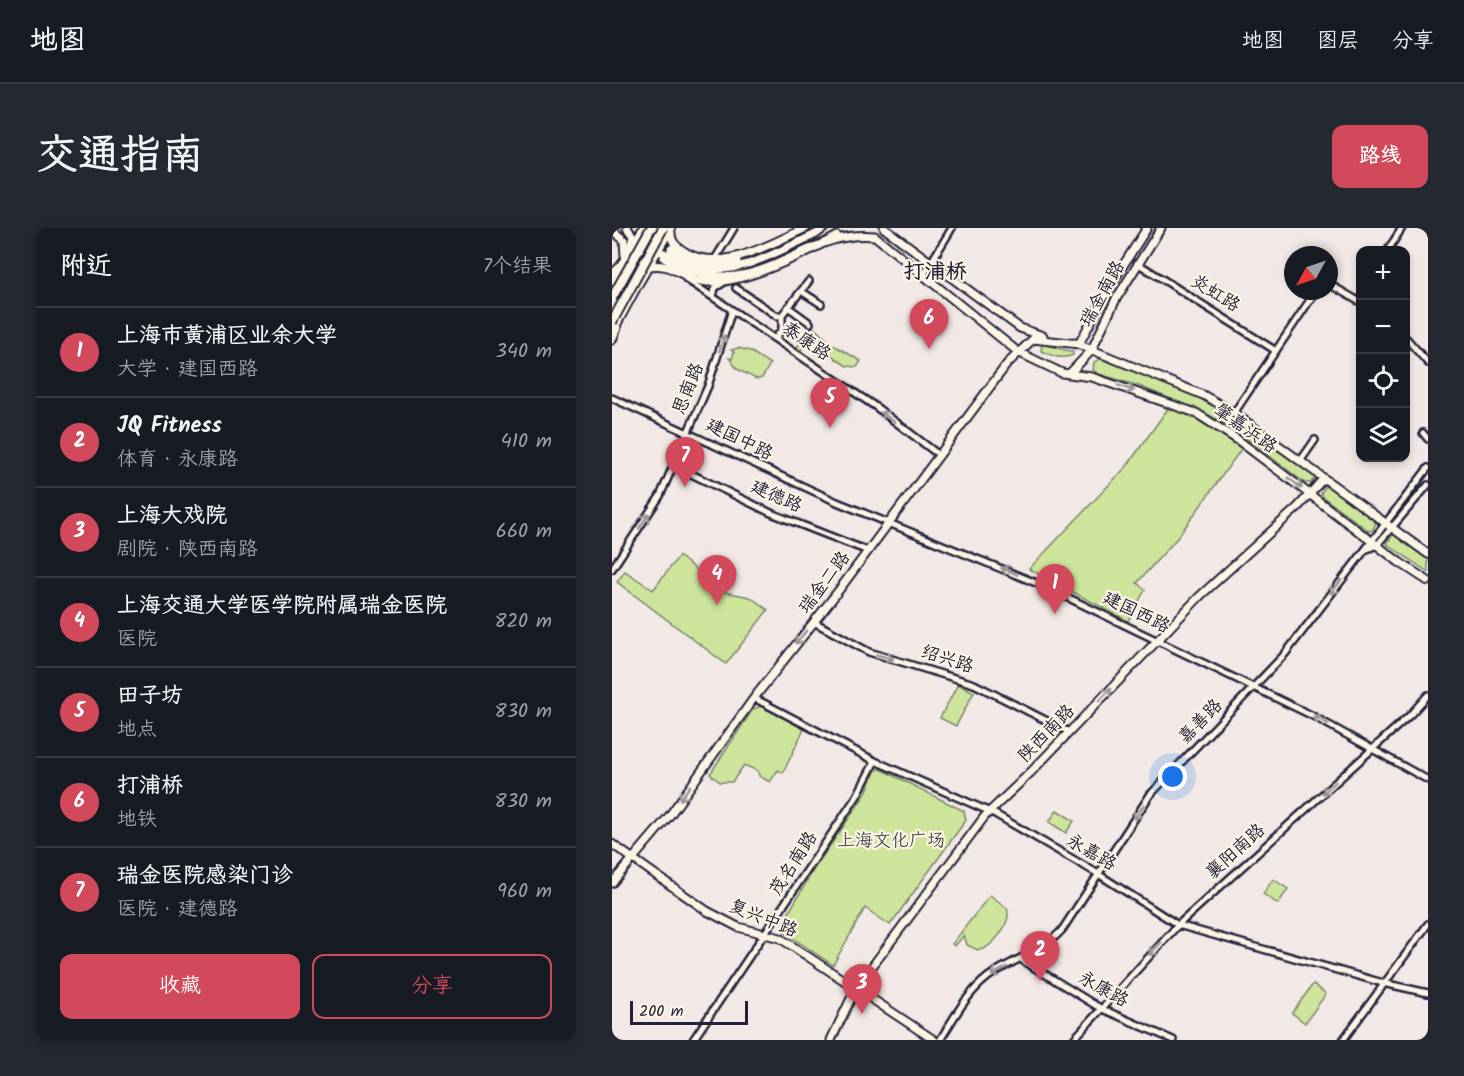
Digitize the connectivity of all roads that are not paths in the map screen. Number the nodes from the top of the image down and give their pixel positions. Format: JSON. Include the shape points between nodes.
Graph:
{"nodes":[{"id":1,"x":627,"y":228,"type":"edge"},
{"id":2,"x":651,"y":228,"type":"edge"},
{"id":3,"x":656,"y":228,"type":"edge"},
{"id":4,"x":663,"y":228,"type":"edge"},
{"id":5,"x":671,"y":228,"type":"edge"},
{"id":6,"x":734,"y":228,"type":"edge"},
{"id":7,"x":806,"y":228,"type":"edge"},
{"id":8,"x":813,"y":228,"type":"edge"},
{"id":9,"x":824,"y":228,"type":"edge"},
{"id":10,"x":884,"y":228,"type":"edge"},
{"id":11,"x":951,"y":228,"type":"edge"},
{"id":12,"x":1147,"y":228,"type":"edge"},
{"id":13,"x":1161,"y":228,"type":"edge"},
{"id":14,"x":1402,"y":228,"type":"edge"},
{"id":15,"x":612,"y":230,"type":"edge"},
{"id":16,"x":642,"y":230,"type":"edge"},
{"id":17,"x":841,"y":234,"type":"junction"},
{"id":18,"x":1391,"y":246,"type":"edge"},
{"id":19,"x":658,"y":248,"type":"junction"},
{"id":20,"x":671,"y":249,"type":"tunnel mouth"},
{"id":21,"x":664,"y":258,"type":"tunnel mouth"},
{"id":22,"x":626,"y":259,"type":"junction"},
{"id":23,"x":715,"y":259,"type":"junction"},
{"id":24,"x":932,"y":262,"type":"junction"},
{"id":25,"x":1137,"y":263,"type":"junction"},
{"id":26,"x":620,"y":267,"type":"junction"},
{"id":27,"x":646,"y":267,"type":"junction"},
{"id":28,"x":612,"y":274,"type":"edge"},
{"id":29,"x":924,"y":274,"type":"junction"},
{"id":30,"x":684,"y":278,"type":"junction"},
{"id":31,"x":809,"y":281,"type":"dead end"},
{"id":32,"x":612,"y":282,"type":"edge"},
{"id":33,"x":725,"y":282,"type":"junction"},
{"id":34,"x":736,"y":288,"type":"dead end"},
{"id":35,"x":612,"y":289,"type":"edge"},
{"id":36,"x":635,"y":289,"type":"junction"},
{"id":37,"x":1338,"y":289,"type":"edge"},
{"id":38,"x":801,"y":291,"type":"junction"},
{"id":39,"x":713,"y":297,"type":"junction"},
{"id":40,"x":612,"y":298,"type":"edge"},
{"id":41,"x":1356,"y":298,"type":"edge"},
{"id":42,"x":1310,"y":300,"type":"edge"},
{"id":43,"x":821,"y":304,"type":"dead end"},
{"id":44,"x":788,"y":307,"type":"junction"},
{"id":45,"x":732,"y":310,"type":"junction"},
{"id":46,"x":782,"y":315,"type":"junction"},
{"id":47,"x":612,"y":323,"type":"edge"},
{"id":48,"x":810,"y":323,"type":"dead end"},
{"id":49,"x":612,"y":332,"type":"edge"},
{"id":50,"x":776,"y":339,"type":"junction"},
{"id":51,"x":612,"y":340,"type":"edge"},
{"id":52,"x":1410,"y":343,"type":"edge"},
{"id":53,"x":1079,"y":344,"type":"junction"},
{"id":54,"x":1017,"y":351,"type":"junction"},
{"id":55,"x":1091,"y":351,"type":"junction"},
{"id":56,"x":1276,"y":351,"type":"junction"},
{"id":57,"x":1428,"y":363,"type":"edge"},
{"id":58,"x":1070,"y":373,"type":"junction"},
{"id":59,"x":612,"y":398,"type":"edge"},
{"id":60,"x":1234,"y":412,"type":"junction"},
{"id":61,"x":688,"y":431,"type":"junction"},
{"id":62,"x":1423,"y":433,"type":"dead end"},
{"id":63,"x":1428,"y":439,"type":"edge"},
{"id":64,"x":1315,"y":440,"type":"dead end"},
{"id":65,"x":937,"y":453,"type":"junction"},
{"id":66,"x":1301,"y":460,"type":"junction"},
{"id":67,"x":673,"y":465,"type":"junction"},
{"id":68,"x":1428,"y":468,"type":"edge"},
{"id":69,"x":1323,"y":479,"type":"junction"},
{"id":70,"x":1428,"y":485,"type":"edge"},
{"id":71,"x":820,"y":494,"type":"joint"},
{"id":72,"x":1310,"y":495,"type":"junction"},
{"id":73,"x":888,"y":524,"type":"junction"},
{"id":74,"x":1384,"y":524,"type":"junction"},
{"id":75,"x":1392,"y":530,"type":"junction"},
{"id":76,"x":1374,"y":543,"type":"junction"},
{"id":77,"x":868,"y":551,"type":"junction"},
{"id":78,"x":1428,"y":554,"type":"edge"},
{"id":79,"x":612,"y":569,"type":"edge"},
{"id":80,"x":1428,"y":580,"type":"edge"},
{"id":81,"x":814,"y":622,"type":"junction"},
{"id":82,"x":1157,"y":641,"type":"junction"},
{"id":83,"x":785,"y":656,"type":"junction"},
{"id":84,"x":1256,"y":687,"type":"junction"},
{"id":85,"x":1428,"y":695,"type":"edge"},
{"id":86,"x":754,"y":698,"type":"junction"},
{"id":87,"x":1069,"y":732,"type":"junction"},
{"id":88,"x":1372,"y":748,"type":"junction"},
{"id":89,"x":710,"y":759,"type":"junction"},
{"id":90,"x":875,"y":761,"type":"junction"},
{"id":91,"x":1428,"y":780,"type":"edge"},
{"id":92,"x":990,"y":812,"type":"junction"},
{"id":93,"x":612,"y":844,"type":"edge"},
{"id":94,"x":632,"y":859,"type":"junction"},
{"id":95,"x":1100,"y":875,"type":"junction"},
{"id":96,"x":612,"y":883,"type":"edge"},
{"id":97,"x":1428,"y":924,"type":"edge"},
{"id":98,"x":1178,"y":925,"type":"junction"},
{"id":99,"x":766,"y":934,"type":"junction"},
{"id":100,"x":1022,"y":960,"type":"junction"},
{"id":101,"x":1383,"y":983,"type":"junction"},
{"id":102,"x":856,"y":988,"type":"junction"},
{"id":103,"x":1428,"y":993,"type":"edge"},
{"id":104,"x":1100,"y":1008,"type":"junction"},
{"id":105,"x":693,"y":1040,"type":"edge"},
{"id":106,"x":831,"y":1040,"type":"edge"},
{"id":107,"x":934,"y":1040,"type":"edge"},
{"id":108,"x":940,"y":1040,"type":"edge"},
{"id":109,"x":1073,"y":1040,"type":"edge"},
{"id":110,"x":1173,"y":1040,"type":"edge"},
{"id":111,"x":1343,"y":1040,"type":"edge"}],
"edges":[{"from":1,"to":16,"type":"main road"},
{"from":1,"to":22,"type":"main road","via":[[633,240]]},
{"from":2,"to":40,"type":"highway","bridge":true},
{"from":3,"to":16,"type":"main road"},
{"from":4,"to":47,"type":"highway","bridge":true},
{"from":5,"to":19,"type":"main road"},
{"from":5,"to":23,"type":"main road","via":[[670,238],[677,247],[692,256]]},
{"from":6,"to":23,"type":"street"},
{"from":7,"to":23,"type":"main road","via":[[744,255]]},
{"from":8,"to":20,"type":"main road","via":[[729,263],[697,262]]},
{"from":9,"to":19,"type":"main road","via":[[735,268],[718,270],[683,263]]},
{"from":10,"to":24,"type":"main road","name":"肇嘉浜路"},
{"from":11,"to":24,"type":"street"},
{"from":12,"to":53,"type":"main road","name":"瑞金南路","via":[[1114,278]]},
{"from":13,"to":25,"type":"main road","name":"瑞金南路"},
{"from":14,"to":18,"type":"street"},
{"from":15,"to":22,"type":"main road","via":[[624,240]]},
{"from":16,"to":22,"type":"main road"},
{"from":17,"to":21,"type":"main road","via":[[828,235],[749,270],[723,276],[694,273]]},
{"from":17,"to":29,"type":"main road","name":"肇嘉浜路","via":[[875,236]]},
{"from":17,"to":33,"type":"main road","via":[[753,274]]},
{"from":19,"to":22,"type":"main road","via":[[640,251]]},
{"from":19,"to":27,"type":"main road"},
{"from":22,"to":26,"type":"main road"},
{"from":24,"to":29,"type":"street"},
{"from":24,"to":53,"type":"main road","name":"肇嘉浜路","via":[[1020,327]]},
{"from":25,"to":55,"type":"main road","name":"瑞金南路"},
{"from":25,"to":56,"type":"street","name":"炎虹路"},
{"from":26,"to":28,"type":"main road"},
{"from":26,"to":32,"type":"highway"},
{"from":26,"to":35,"type":"main road"},
{"from":27,"to":30,"type":"main road","via":[[667,266]]},
{"from":27,"to":36,"type":"main road"},
{"from":29,"to":54,"type":"main road","name":"肇嘉浜路"},
{"from":30,"to":33,"type":"main road"},
{"from":30,"to":39,"type":"street","name":"泰康路"},
{"from":31,"to":38,"type":"street"},
{"from":33,"to":39,"type":"street","via":[[715,288]]},
{"from":34,"to":46,"type":"street","via":[[777,316]]},
{"from":36,"to":47,"type":"main road"},
{"from":36,"to":49,"type":"highway","bridge":true},
{"from":36,"to":51,"type":"main road"},
{"from":37,"to":41,"type":"street"},
{"from":38,"to":43,"type":"street"},
{"from":38,"to":44,"type":"street"},
{"from":39,"to":45,"type":"street","name":"泰康路"},
{"from":42,"to":56,"type":"street"},
{"from":44,"to":46,"type":"street"},
{"from":44,"to":48,"type":"street"},
{"from":45,"to":50,"type":"street","name":"泰康路"},
{"from":61,"to":45,"type":"street","name":"思南路","one_way":true,"via":[[708,386]]},
{"from":46,"to":50,"type":"street","via":[[782,329]]},
{"from":65,"to":50,"type":"street","name":"泰康路","one_way":true},
{"from":52,"to":57,"type":"street"},
{"from":53,"to":54,"type":"main road","name":"瑞金二路","via":[[1038,339]]},
{"from":53,"to":55,"type":"main road","name":"肇嘉浜路"},
{"from":54,"to":58,"type":"main road","name":"肇嘉浜路","via":[[1062,373]]},
{"from":54,"to":65,"type":"main road","name":"瑞金二路","via":[[1006,358]]},
{"from":55,"to":58,"type":"main road","name":"瑞金南路"},
{"from":55,"to":60,"type":"main road","name":"肇嘉浜路"},
{"from":56,"to":60,"type":"street"},
{"from":58,"to":72,"type":"main road","name":"肇嘉浜路","one_way":true,"via":[[1196,413]]},
{"from":59,"to":61,"type":"street","name":"建国中路"},
{"from":60,"to":66,"type":"main road","name":"肇嘉浜路"},
{"from":61,"to":67,"type":"street","name":"思南路"},
{"from":61,"to":71,"type":"street","name":"建国中路"},
{"from":62,"to":63,"type":"street"},
{"from":64,"to":66,"type":"street"},
{"from":65,"to":73,"type":"main road","name":"瑞金二路"},
{"from":66,"to":69,"type":"main road","name":"肇嘉浜路"},
{"from":67,"to":77,"type":"street","name":"建德路","via":[[771,513]]},
{"from":79,"to":67,"type":"street","name":"思南路","one_way":true,"via":[[660,496]]},
{"from":68,"to":74,"type":"street"},
{"from":69,"to":72,"type":"main road","name":"陕西南路"},
{"from":69,"to":74,"type":"main road","name":"肇嘉浜路"},
{"from":70,"to":75,"type":"street"},
{"from":71,"to":73,"type":"street","name":"建国西路"},
{"from":72,"to":76,"type":"main road","name":"肇嘉浜路"},
{"from":72,"to":82,"type":"main road","name":"陕西南路","via":[[1231,566]]},
{"from":73,"to":77,"type":"main road","name":"瑞金二路"},
{"from":82,"to":73,"type":"street","name":"建国西路","one_way":true,"via":[[1006,569]]},
{"from":74,"to":75,"type":"main road","name":"肇嘉浜路"},
{"from":74,"to":76,"type":"street"},
{"from":75,"to":76,"type":"street"},
{"from":75,"to":78,"type":"main road","name":"肇嘉浜路"},
{"from":76,"to":80,"type":"main road","name":"肇嘉浜路"},
{"from":76,"to":84,"type":"street","name":"嘉善路","one_way":true,"via":[[1363,550]]},
{"from":77,"to":81,"type":"main road","name":"瑞金二路"},
{"from":81,"to":83,"type":"main road","name":"瑞金二路","one_way":true},
{"from":81,"to":87,"type":"street","name":"绍兴路","one_way":true,"via":[[869,652],[974,684]]},
{"from":82,"to":84,"type":"street","name":"建国西路"},
{"from":87,"to":82,"type":"main road","name":"陕西南路","one_way":true},
{"from":83,"to":86,"type":"main road","name":"瑞金二路"},
{"from":83,"to":89,"type":"main road","via":[[776,662],[711,750]]},
{"from":88,"to":84,"type":"street","name":"建国西路","one_way":true},
{"from":84,"to":95,"type":"street","name":"嘉善路","one_way":true,"via":[[1150,795]]},
{"from":85,"to":88,"type":"street","name":"襄阳南路"},
{"from":86,"to":89,"type":"main road","name":"瑞金二路"},
{"from":86,"to":90,"type":"street","name":"永嘉路"},
{"from":87,"to":92,"type":"main road","name":"陕西南路"},
{"from":88,"to":91,"type":"street","name":"建国西路"},
{"from":88,"to":98,"type":"street","name":"襄阳南路","one_way":true},
{"from":89,"to":94,"type":"main road","name":"瑞金二路","one_way":true},
{"from":90,"to":92,"type":"street","name":"永嘉路"},
{"from":90,"to":99,"type":"street","name":"茂名南路","via":[[857,796]]},
{"from":92,"to":95,"type":"street","name":"永嘉路"},
{"from":92,"to":102,"type":"main road","name":"陕西南路"},
{"from":93,"to":94,"type":"main road","name":"复兴中路"},
{"from":94,"to":96,"type":"main road","name":"瑞金二路"},
{"from":94,"to":99,"type":"main road","name":"复兴中路","via":[[722,920]]},
{"from":95,"to":98,"type":"street","name":"永嘉路"},
{"from":95,"to":100,"type":"street","name":"嘉善路","via":[[1060,933]]},
{"from":97,"to":101,"type":"street"},
{"from":98,"to":101,"type":"street","name":"永嘉路"},
{"from":98,"to":104,"type":"street","name":"襄阳南路","one_way":true},
{"from":99,"to":102,"type":"main road","name":"复兴中路","via":[[780,938]]},
{"from":99,"to":105,"type":"street","name":"茂名南路"},
{"from":100,"to":104,"type":"street","name":"永康路"},
{"from":100,"to":108,"type":"street","name":"嘉善路","one_way":true,"via":[[989,976],[977,987]]},
{"from":101,"to":103,"type":"street","name":"永嘉路"},
{"from":101,"to":111,"type":"street"},
{"from":102,"to":106,"type":"main road","name":"陕西南路"},
{"from":102,"to":107,"type":"main road","name":"复兴中路"},
{"from":104,"to":109,"type":"street","name":"襄阳南路"},
{"from":104,"to":110,"type":"street","name":"永康路"}]}
